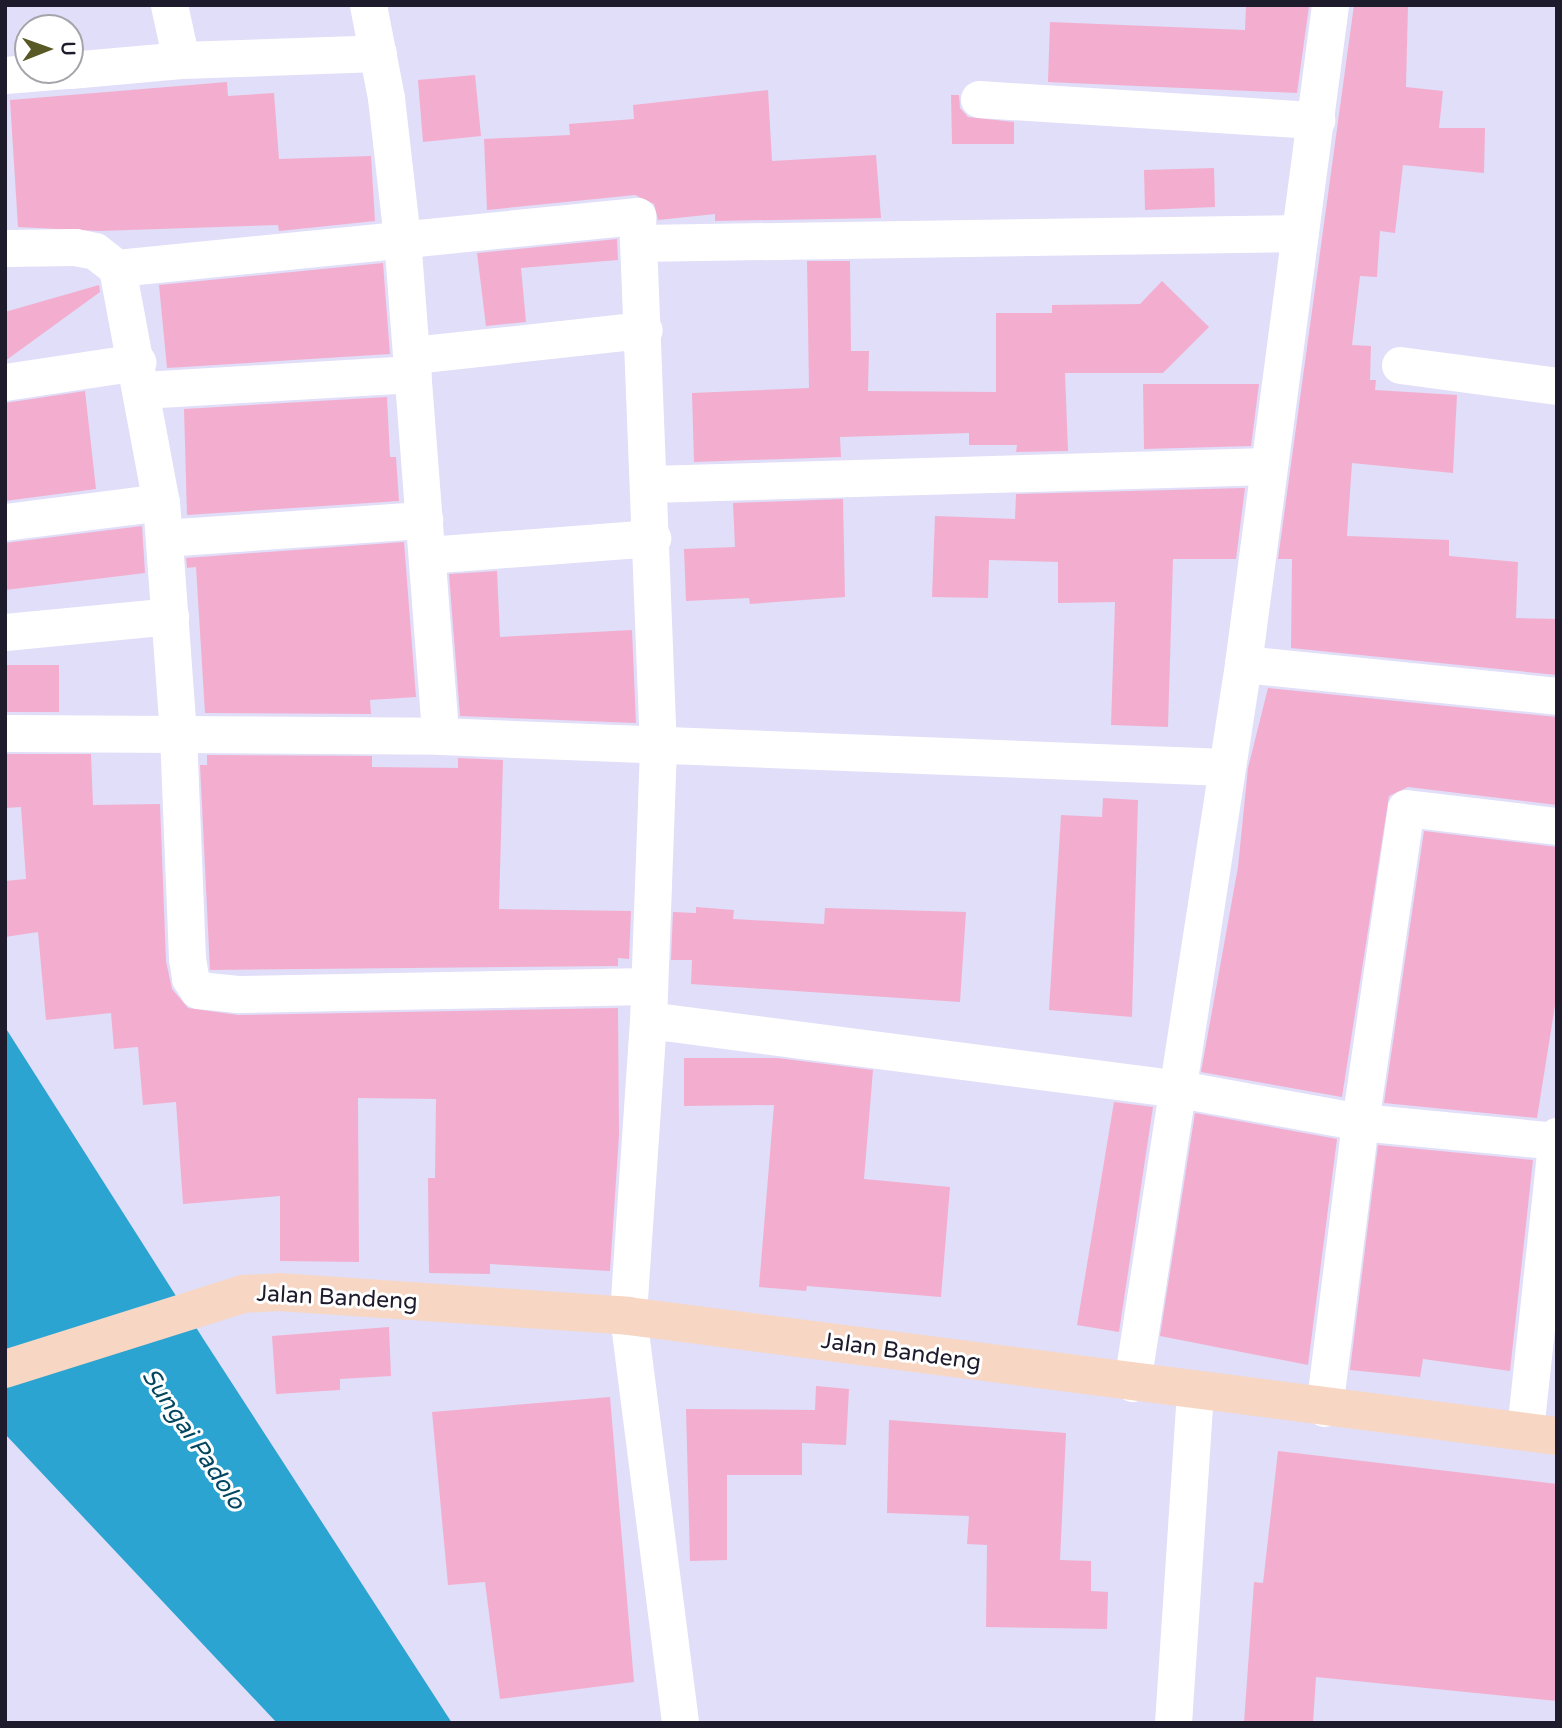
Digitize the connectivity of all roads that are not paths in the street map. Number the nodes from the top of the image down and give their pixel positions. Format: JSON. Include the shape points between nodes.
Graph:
{"nodes":[{"id":1,"x":169,"y":5,"type":"edge"},
{"id":2,"x":368,"y":5,"type":"edge"},
{"id":3,"x":1330,"y":5,"type":"edge"},
{"id":4,"x":378,"y":53,"type":"junction"},
{"id":5,"x":181,"y":60,"type":"junction"},
{"id":6,"x":84,"y":69,"type":"edge"},
{"id":7,"x":979,"y":99,"type":"dead end"},
{"id":8,"x":1316,"y":120,"type":"junction"},
{"id":9,"x":1300,"y":233,"type":"junction"},
{"id":10,"x":402,"y":238,"type":"junction"},
{"id":11,"x":639,"y":243,"type":"junction"},
{"id":12,"x":5,"y":247,"type":"edge"},
{"id":13,"x":117,"y":268,"type":"junction"},
{"id":14,"x":644,"y":330,"type":"junction"},
{"id":15,"x":413,"y":365,"type":"junction"},
{"id":16,"x":1400,"y":365,"type":"dead end"},
{"id":17,"x":140,"y":376,"type":"junction"},
{"id":18,"x":5,"y":382,"type":"edge"},
{"id":19,"x":1557,"y":386,"type":"edge"},
{"id":20,"x":1269,"y":466,"type":"junction"},
{"id":21,"x":649,"y":484,"type":"junction"},
{"id":22,"x":161,"y":502,"type":"junction"},
{"id":23,"x":5,"y":522,"type":"edge"},
{"id":24,"x":164,"y":538,"type":"junction"},
{"id":25,"x":425,"y":538,"type":"junction"},
{"id":26,"x":652,"y":538,"type":"junction"},
{"id":27,"x":170,"y":616,"type":"junction"},
{"id":28,"x":5,"y":632,"type":"edge"},
{"id":29,"x":1243,"y":664,"type":"junction"},
{"id":30,"x":1557,"y":696,"type":"edge"},
{"id":31,"x":5,"y":733,"type":"edge"},
{"id":32,"x":178,"y":734,"type":"junction"},
{"id":33,"x":440,"y":736,"type":"junction"},
{"id":34,"x":658,"y":748,"type":"junction"},
{"id":35,"x":1225,"y":767,"type":"junction"},
{"id":36,"x":1557,"y":826,"type":"edge"},
{"id":37,"x":648,"y":1003,"type":"junction"},
{"id":38,"x":1180,"y":1089,"type":"junction"},
{"id":39,"x":1360,"y":1122,"type":"junction"},
{"id":40,"x":1556,"y":1152,"type":"edge"},
{"id":41,"x":628,"y":1316,"type":"junction"},
{"id":42,"x":5,"y":1369,"type":"edge"},
{"id":43,"x":1132,"y":1383,"type":"junction"},
{"id":44,"x":1195,"y":1391,"type":"junction"},
{"id":45,"x":1324,"y":1408,"type":"junction"},
{"id":46,"x":1541,"y":1433,"type":"edge"},
{"id":47,"x":680,"y":1723,"type":"edge"},
{"id":48,"x":1173,"y":1723,"type":"edge"}],
"edges":[{"from":1,"to":5,"type":"street"},
{"from":2,"to":4,"type":"street"},
{"from":3,"to":8,"type":"street"},
{"from":4,"to":5,"type":"street"},
{"from":4,"to":10,"type":"street"},
{"from":5,"to":6,"type":"street"},
{"from":7,"to":8,"type":"street"},
{"from":8,"to":9,"type":"street"},
{"from":9,"to":11,"type":"street"},
{"from":9,"to":20,"type":"street"},
{"from":10,"to":11,"type":"street","via":[[637,216]]},
{"from":10,"to":13,"type":"street"},
{"from":10,"to":15,"type":"street"},
{"from":11,"to":14,"type":"street"},
{"from":12,"to":13,"type":"street","via":[[75,247],[95,251]]},
{"from":13,"to":17,"type":"street"},
{"from":14,"to":15,"type":"street"},
{"from":14,"to":21,"type":"street"},
{"from":15,"to":17,"type":"street"},
{"from":15,"to":25,"type":"street"},
{"from":16,"to":19,"type":"street"},
{"from":17,"to":18,"type":"street"},
{"from":17,"to":22,"type":"street"},
{"from":20,"to":21,"type":"street"},
{"from":20,"to":29,"type":"street"},
{"from":21,"to":26,"type":"street"},
{"from":22,"to":23,"type":"street"},
{"from":22,"to":24,"type":"street"},
{"from":24,"to":25,"type":"street"},
{"from":24,"to":27,"type":"street"},
{"from":25,"to":26,"type":"street"},
{"from":25,"to":33,"type":"street"},
{"from":26,"to":34,"type":"street"},
{"from":27,"to":28,"type":"street"},
{"from":27,"to":32,"type":"street"},
{"from":29,"to":30,"type":"street"},
{"from":29,"to":35,"type":"street"},
{"from":31,"to":32,"type":"street"},
{"from":32,"to":33,"type":"street"},
{"from":32,"to":37,"type":"street","via":[[187,958],[190,978],[198,990]]},
{"from":33,"to":34,"type":"street"},
{"from":34,"to":35,"type":"street"},
{"from":34,"to":37,"type":"street"},
{"from":35,"to":38,"type":"street"},
{"from":36,"to":39,"type":"street","via":[[1406,808]]},
{"from":37,"to":38,"type":"street"},
{"from":37,"to":41,"type":"street"},
{"from":38,"to":39,"type":"street"},
{"from":38,"to":43,"type":"street"},
{"from":39,"to":40,"type":"street"},
{"from":39,"to":45,"type":"street"},
{"from":40,"to":46,"type":"street"},
{"from":41,"to":42,"type":"street","name":"Jalan Bandeng","via":[[279,1292],[243,1294]]},
{"from":41,"to":43,"type":"street","name":"Jalan Bandeng"},
{"from":41,"to":47,"type":"street"},
{"from":43,"to":44,"type":"street","name":"Jalan Bandeng"},
{"from":44,"to":45,"type":"street","name":"Jalan Bandeng"},
{"from":44,"to":48,"type":"street"},
{"from":45,"to":46,"type":"street","name":"Jalan Bandeng"}]}
